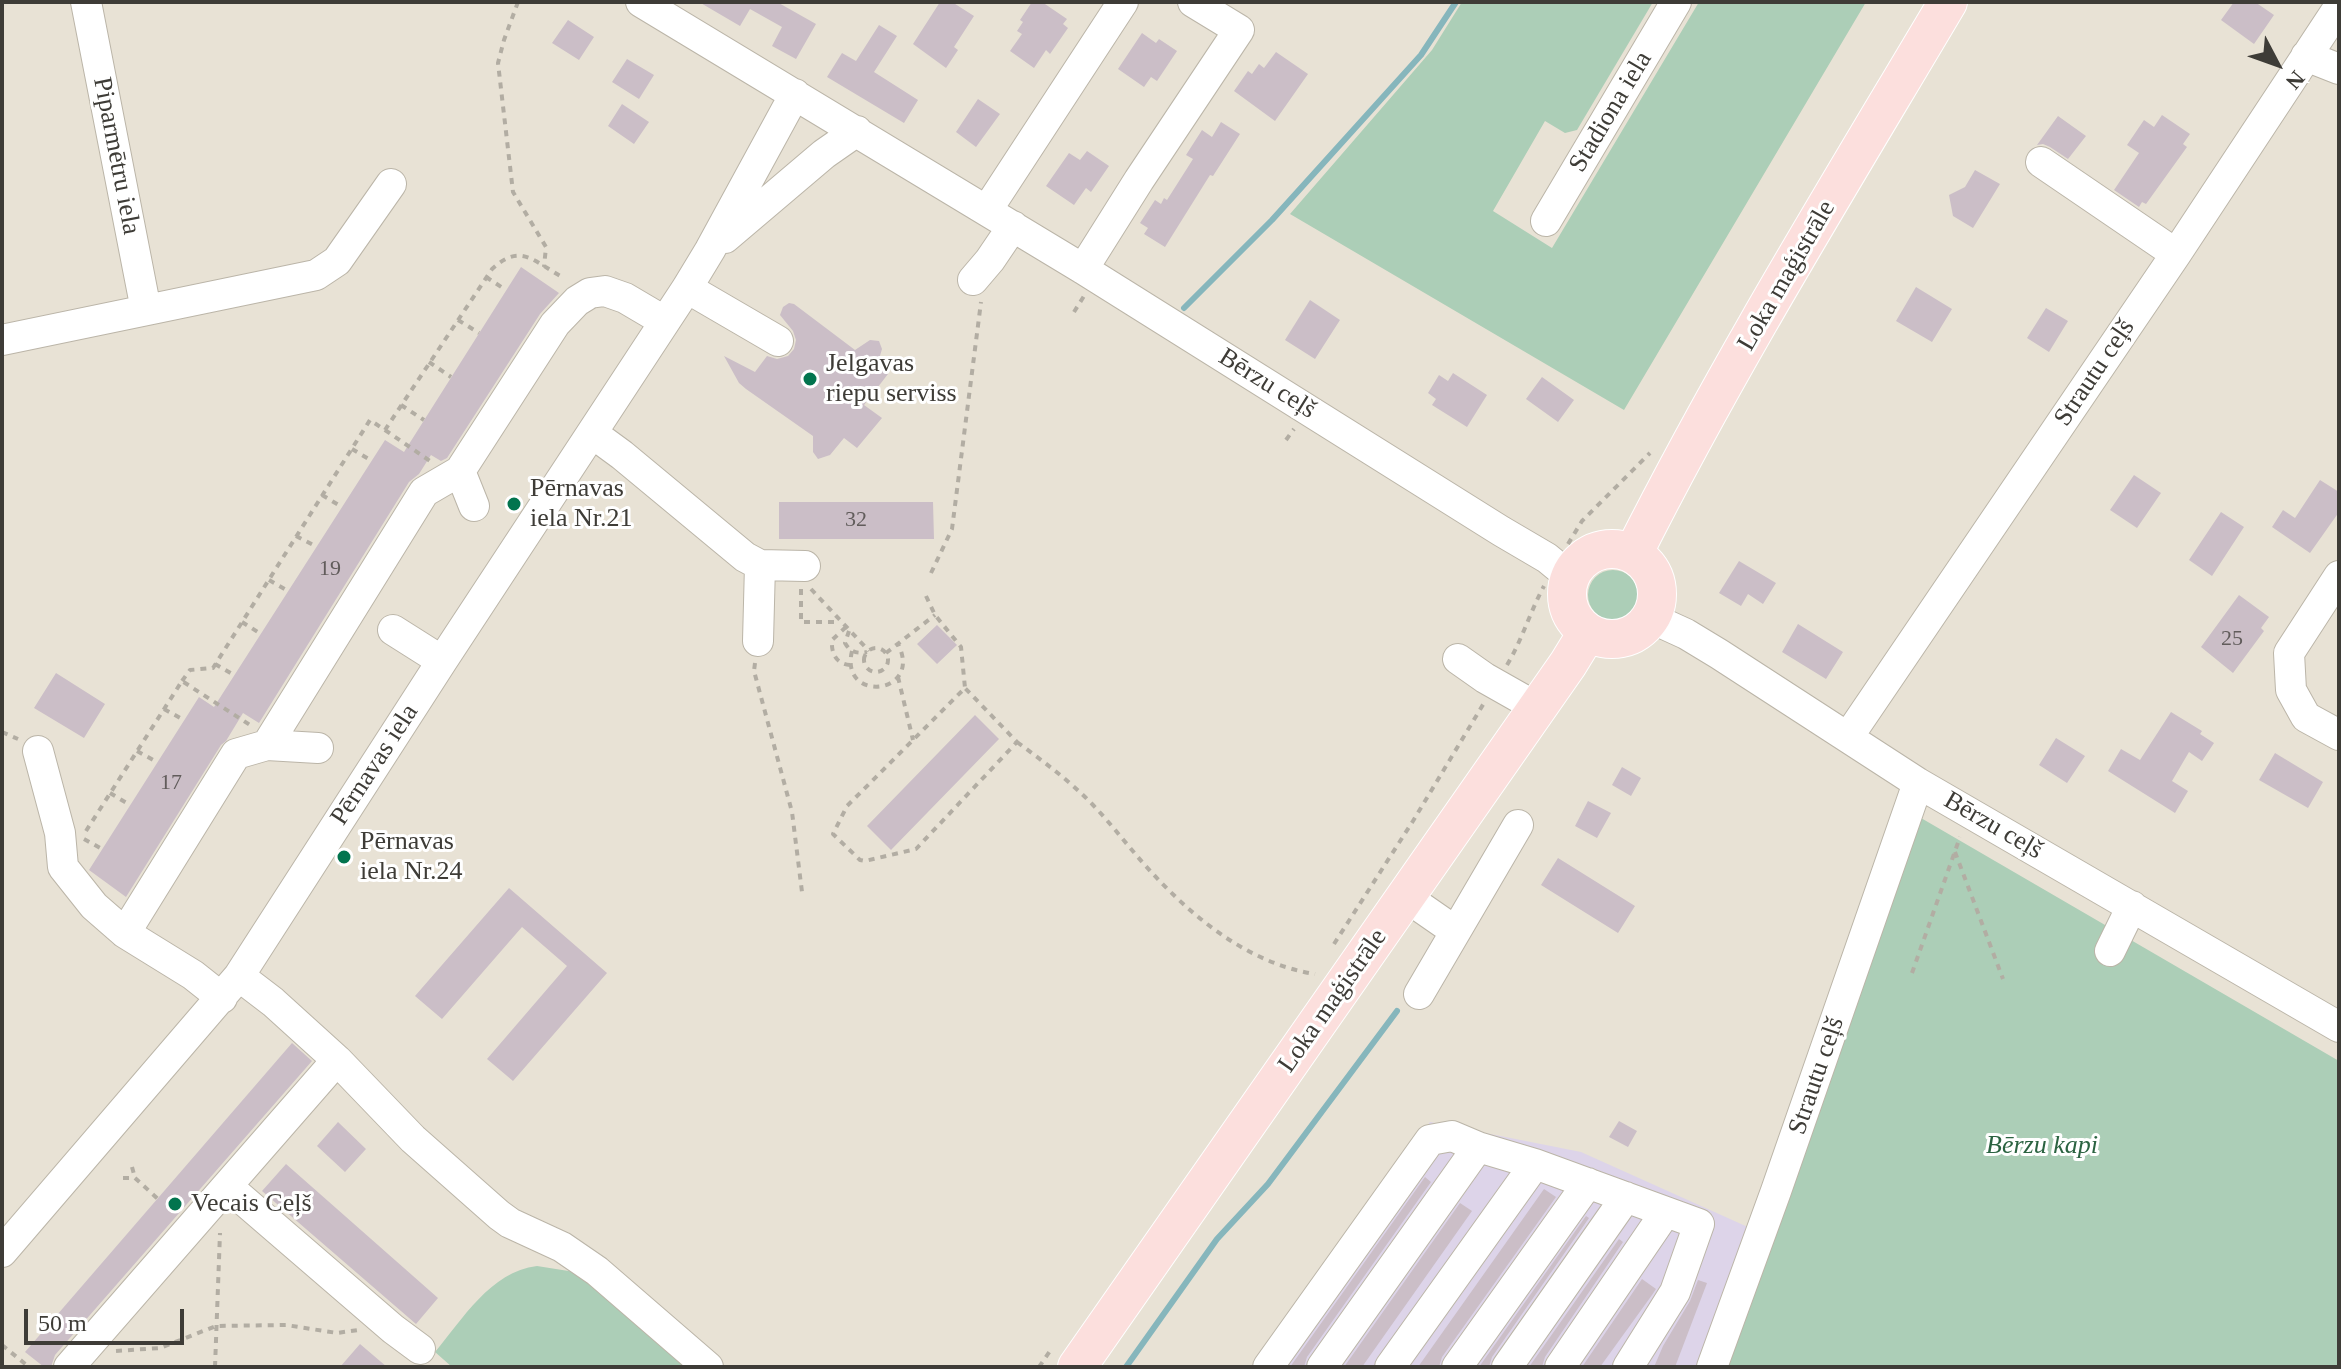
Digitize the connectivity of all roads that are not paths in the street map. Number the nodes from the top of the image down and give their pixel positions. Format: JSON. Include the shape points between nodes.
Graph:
{"nodes":[{"id":1,"x":86,"y":2,"type":"edge"},
{"id":2,"x":641,"y":2,"type":"edge"},
{"id":3,"x":1123,"y":2,"type":"edge"},
{"id":4,"x":1193,"y":2,"type":"edge"},
{"id":5,"x":1676,"y":2,"type":"edge"},
{"id":6,"x":1948,"y":2,"type":"edge"},
{"id":7,"x":2339,"y":7,"type":"edge"},
{"id":8,"x":2306,"y":56,"type":"junction"},
{"id":9,"x":2339,"y":69,"type":"edge"},
{"id":10,"x":795,"y":94,"type":"junction"},
{"id":11,"x":857,"y":131,"type":"junction"},
{"id":12,"x":2041,"y":162,"type":"dead end"},
{"id":13,"x":391,"y":184,"type":"dead end"},
{"id":14,"x":1000,"y":218,"type":"junction"},
{"id":15,"x":1546,"y":221,"type":"dead end"},
{"id":16,"x":710,"y":250,"type":"junction"},
{"id":17,"x":2176,"y":254,"type":"junction"},
{"id":18,"x":1083,"y":269,"type":"junction"},
{"id":19,"x":982,"y":270,"type":"road end"},
{"id":20,"x":687,"y":288,"type":"junction"},
{"id":21,"x":146,"y":310,"type":"junction"},
{"id":22,"x":664,"y":321,"type":"junction"},
{"id":23,"x":2,"y":340,"type":"edge"},
{"id":24,"x":778,"y":341,"type":"dead end"},
{"id":25,"x":592,"y":433,"type":"junction"},
{"id":26,"x":456,"y":474,"type":"junction"},
{"id":27,"x":474,"y":506,"type":"dead end"},
{"id":28,"x":1633,"y":554,"type":"junction"},
{"id":29,"x":760,"y":565,"type":"junction"},
{"id":30,"x":805,"y":566,"type":"dead end"},
{"id":31,"x":1558,"y":566,"type":"junction"},
{"id":32,"x":2339,"y":576,"type":"edge"},
{"id":33,"x":1651,"y":618,"type":"junction"},
{"id":34,"x":393,"y":630,"type":"dead end"},
{"id":35,"x":1587,"y":633,"type":"junction"},
{"id":36,"x":758,"y":641,"type":"road end"},
{"id":37,"x":1458,"y":659,"type":"dead end"},
{"id":38,"x":442,"y":661,"type":"junction"},
{"id":39,"x":1538,"y":708,"type":"junction"},
{"id":40,"x":2339,"y":735,"type":"edge"},
{"id":41,"x":1848,"y":737,"type":"junction"},
{"id":42,"x":269,"y":742,"type":"junction"},
{"id":43,"x":318,"y":748,"type":"dead end"},
{"id":44,"x":38,"y":751,"type":"dead end"},
{"id":45,"x":1918,"y":783,"type":"junction"},
{"id":46,"x":1518,"y":825,"type":"dead end"},
{"id":47,"x":1406,"y":897,"type":"junction"},
{"id":48,"x":2132,"y":906,"type":"junction"},
{"id":49,"x":1455,"y":931,"type":"junction"},
{"id":50,"x":125,"y":933,"type":"junction"},
{"id":51,"x":2110,"y":951,"type":"dead end"},
{"id":52,"x":231,"y":987,"type":"junction"},
{"id":53,"x":1419,"y":994,"type":"dead end"},
{"id":54,"x":2339,"y":1027,"type":"edge"},
{"id":55,"x":337,"y":1060,"type":"junction"},
{"id":56,"x":1478,"y":1147,"type":"junction"},
{"id":57,"x":1535,"y":1164,"type":"junction"},
{"id":58,"x":1588,"y":1183,"type":"junction"},
{"id":59,"x":224,"y":1189,"type":"junction"},
{"id":60,"x":1626,"y":1197,"type":"junction"},
{"id":61,"x":1665,"y":1213,"type":"junction"},
{"id":62,"x":2,"y":1252,"type":"edge"},
{"id":63,"x":420,"y":1349,"type":"dead end"},
{"id":64,"x":1067,"y":1354,"type":"edge"},
{"id":65,"x":75,"y":1361,"type":"edge"},
{"id":66,"x":708,"y":1367,"type":"edge"},
{"id":67,"x":1268,"y":1367,"type":"edge"},
{"id":68,"x":1322,"y":1367,"type":"edge"},
{"id":69,"x":1390,"y":1367,"type":"edge"},
{"id":70,"x":1457,"y":1367,"type":"edge"},
{"id":71,"x":1507,"y":1367,"type":"edge"},
{"id":72,"x":1560,"y":1367,"type":"edge"},
{"id":73,"x":1628,"y":1367,"type":"edge"},
{"id":74,"x":1712,"y":1367,"type":"edge"}],
"edges":[{"from":1,"to":21,"type":"street","name":"Piparmētru iela"},
{"from":2,"to":10,"type":"street"},
{"from":3,"to":14,"type":"street"},
{"from":4,"to":18,"type":"street","via":[[1246,19]]},
{"from":5,"to":15,"type":"street","name":"Stadiona iela"},
{"from":6,"to":28,"type":"main road","name":"Loka maģistrāle","via":[[1776,295]]},
{"from":7,"to":8,"type":"street","name":"Strautu ceļš"},
{"from":8,"to":9,"type":"street"},
{"from":8,"to":17,"type":"street","name":"Strautu ceļš"},
{"from":10,"to":11,"type":"street","name":"Bērzu ceļš"},
{"from":10,"to":16,"type":"street","name":"Pērnavas iela"},
{"from":11,"to":14,"type":"street","name":"Bērzu ceļš"},
{"from":11,"to":16,"type":"street"},
{"from":12,"to":17,"type":"street"},
{"from":13,"to":21,"type":"street","via":[[337,261],[316,275]]},
{"from":14,"to":18,"type":"street","name":"Bērzu ceļš"},
{"from":14,"to":19,"type":"street"},
{"from":16,"to":20,"type":"street","name":"Pērnavas iela"},
{"from":17,"to":41,"type":"street","name":"Strautu ceļš"},
{"from":18,"to":31,"type":"street","name":"Bērzu ceļš"},
{"from":20,"to":22,"type":"street","name":"Pērnavas iela"},
{"from":20,"to":24,"type":"street"},
{"from":21,"to":23,"type":"street"},
{"from":22,"to":25,"type":"street","name":"Pērnavas iela"},
{"from":22,"to":26,"type":"street","via":[[605,291],[577,301],[555,324]]},
{"from":25,"to":29,"type":"street"},
{"from":25,"to":38,"type":"street","name":"Pērnavas iela"},
{"from":26,"to":27,"type":"street"},
{"from":26,"to":42,"type":"street","via":[[424,492]]},
{"from":28,"to":31,"type":"main road","via":[[1604,549],[1578,564]]},
{"from":28,"to":33,"type":"main road","via":[[1654,575],[1658,589]]},
{"from":29,"to":30,"type":"street"},
{"from":29,"to":36,"type":"street"},
{"from":31,"to":35,"type":"main road","via":[[1569,608]]},
{"from":32,"to":40,"type":"street","via":[[2289,653],[2291,690],[2306,717]]},
{"from":33,"to":35,"type":"main road","via":[[1629,637],[1601,639]]},
{"from":33,"to":41,"type":"street","name":"Bērzu ceļš","via":[[1686,634]]},
{"from":34,"to":38,"type":"street"},
{"from":35,"to":39,"type":"main road","name":"Loka maģistrāle"},
{"from":37,"to":39,"type":"street"},
{"from":38,"to":52,"type":"street","name":"Pērnavas iela"},
{"from":39,"to":47,"type":"main road","name":"Loka maģistrāle"},
{"from":41,"to":45,"type":"street","name":"Bērzu ceļš"},
{"from":42,"to":43,"type":"street"},
{"from":42,"to":50,"type":"street","via":[[236,754]]},
{"from":44,"to":50,"type":"street","via":[[60,833],[63,867],[94,906]]},
{"from":45,"to":48,"type":"street","name":"Bērzu ceļš"},
{"from":45,"to":74,"type":"street","name":"Strautu ceļš"},
{"from":46,"to":49,"type":"street"},
{"from":47,"to":49,"type":"street"},
{"from":47,"to":64,"type":"main road","name":"Loka maģistrāle"},
{"from":48,"to":51,"type":"street"},
{"from":48,"to":54,"type":"street","name":"Bērzu ceļš"},
{"from":49,"to":53,"type":"street"},
{"from":50,"to":52,"type":"street","via":[[193,975]]},
{"from":52,"to":55,"type":"street","via":[[273,1002]]},
{"from":52,"to":62,"type":"street","name":"Pērnavas iela"},
{"from":55,"to":59,"type":"street"},
{"from":55,"to":66,"type":"street","via":[[413,1139],[499,1215],[597,1271]]},
{"from":56,"to":57,"type":"street"},
{"from":56,"to":67,"type":"street","via":[[1452,1136],[1430,1140]]},
{"from":56,"to":68,"type":"street"},
{"from":57,"to":58,"type":"street"},
{"from":57,"to":69,"type":"street"},
{"from":58,"to":60,"type":"street"},
{"from":58,"to":70,"type":"street"},
{"from":59,"to":63,"type":"street"},
{"from":59,"to":65,"type":"street"},
{"from":60,"to":61,"type":"street"},
{"from":60,"to":71,"type":"street"},
{"from":61,"to":72,"type":"street"},
{"from":61,"to":73,"type":"street","via":[[1699,1224],[1675,1292]]}]}
